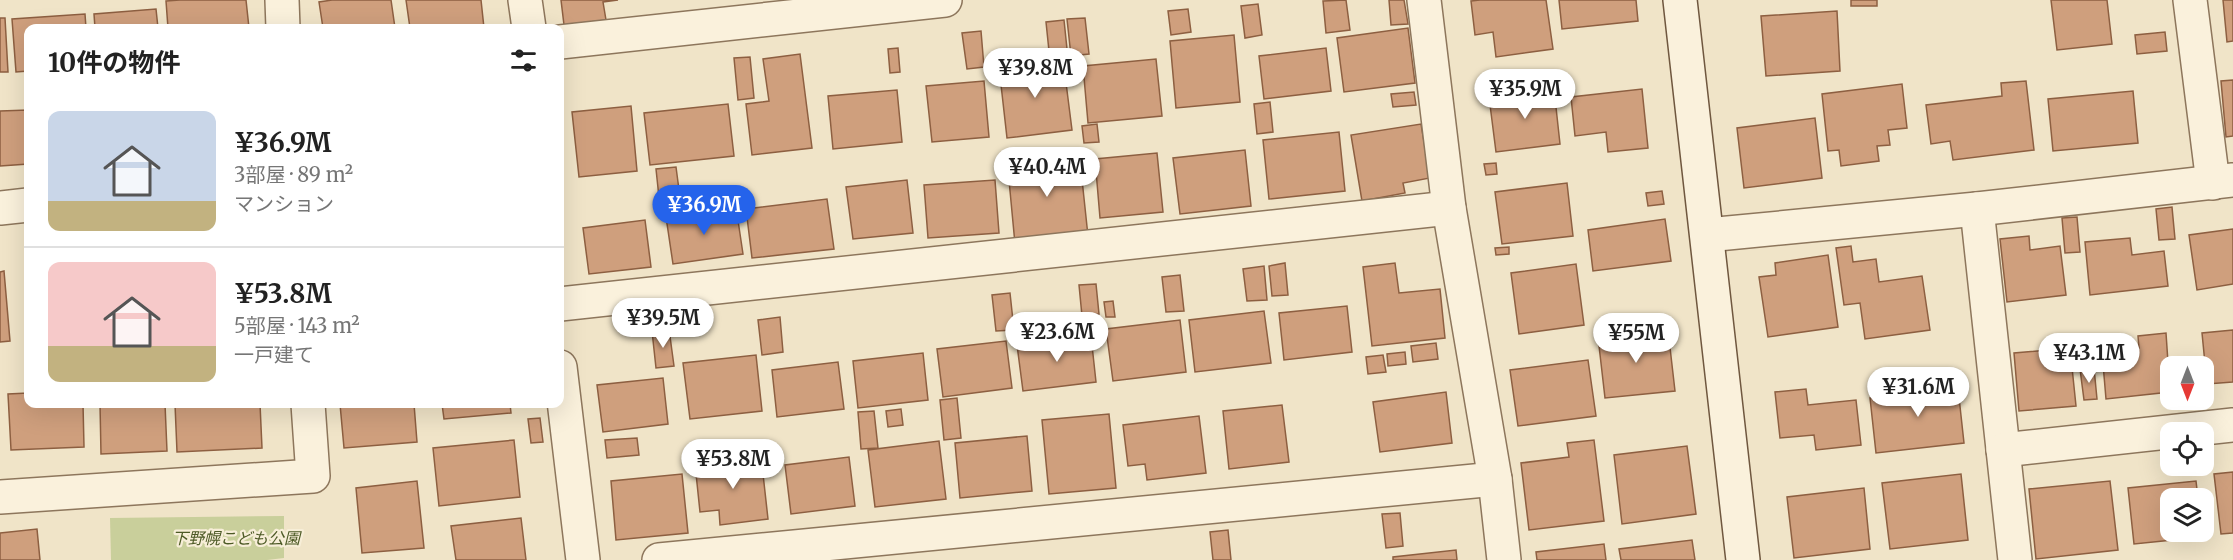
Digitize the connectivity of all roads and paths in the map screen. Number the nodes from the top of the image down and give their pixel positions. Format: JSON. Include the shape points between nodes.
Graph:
{"nodes":[{"id":1,"x":282,"y":0,"type":"edge"},
{"id":2,"x":525,"y":0,"type":"edge"},
{"id":3,"x":945,"y":0,"type":"edge"},
{"id":4,"x":1424,"y":0,"type":"edge"},
{"id":5,"x":1680,"y":0,"type":"edge"},
{"id":6,"x":2190,"y":0,"type":"edge"},
{"id":7,"x":283,"y":24,"type":"edge"},
{"id":8,"x":528,"y":24,"type":"edge"},
{"id":9,"x":564,"y":42,"type":"edge"},
{"id":10,"x":2223,"y":181,"type":"edge"},
{"id":11,"x":24,"y":205,"type":"edge"},
{"id":12,"x":0,"y":208,"type":"edge"},
{"id":13,"x":1449,"y":208,"type":"junction"},
{"id":14,"x":1977,"y":209,"type":"junction"},
{"id":15,"x":1707,"y":235,"type":"junction"},
{"id":16,"x":564,"y":304,"type":"edge"},
{"id":17,"x":564,"y":401,"type":"edge"},
{"id":18,"x":308,"y":408,"type":"edge"},
{"id":19,"x":2233,"y":425,"type":"edge"},
{"id":20,"x":2003,"y":450,"type":"junction"},
{"id":21,"x":1495,"y":479,"type":"junction"},
{"id":22,"x":0,"y":497,"type":"edge"},
{"id":23,"x":583,"y":560,"type":"edge"},
{"id":24,"x":659,"y":560,"type":"edge"},
{"id":25,"x":1504,"y":560,"type":"edge"},
{"id":26,"x":1743,"y":560,"type":"edge"},
{"id":27,"x":2015,"y":560,"type":"edge"}],
"edges":[{"from":1,"to":7,"type":"street"},
{"from":2,"to":8,"type":"street"},
{"from":3,"to":9,"type":"street"},
{"from":4,"to":13,"type":"street"},
{"from":5,"to":15,"type":"street"},
{"from":6,"to":10,"type":"street"},
{"from":10,"to":14,"type":"street"},
{"from":11,"to":12,"type":"street"},
{"from":13,"to":16,"type":"street"},
{"from":13,"to":21,"type":"street"},
{"from":14,"to":15,"type":"street"},
{"from":14,"to":20,"type":"street"},
{"from":15,"to":26,"type":"street"},
{"from":17,"to":23,"type":"street"},
{"from":18,"to":22,"type":"street","via":[[312,476]]},
{"from":19,"to":20,"type":"street"},
{"from":20,"to":27,"type":"street"},
{"from":21,"to":24,"type":"street"},
{"from":21,"to":25,"type":"street"}]}
